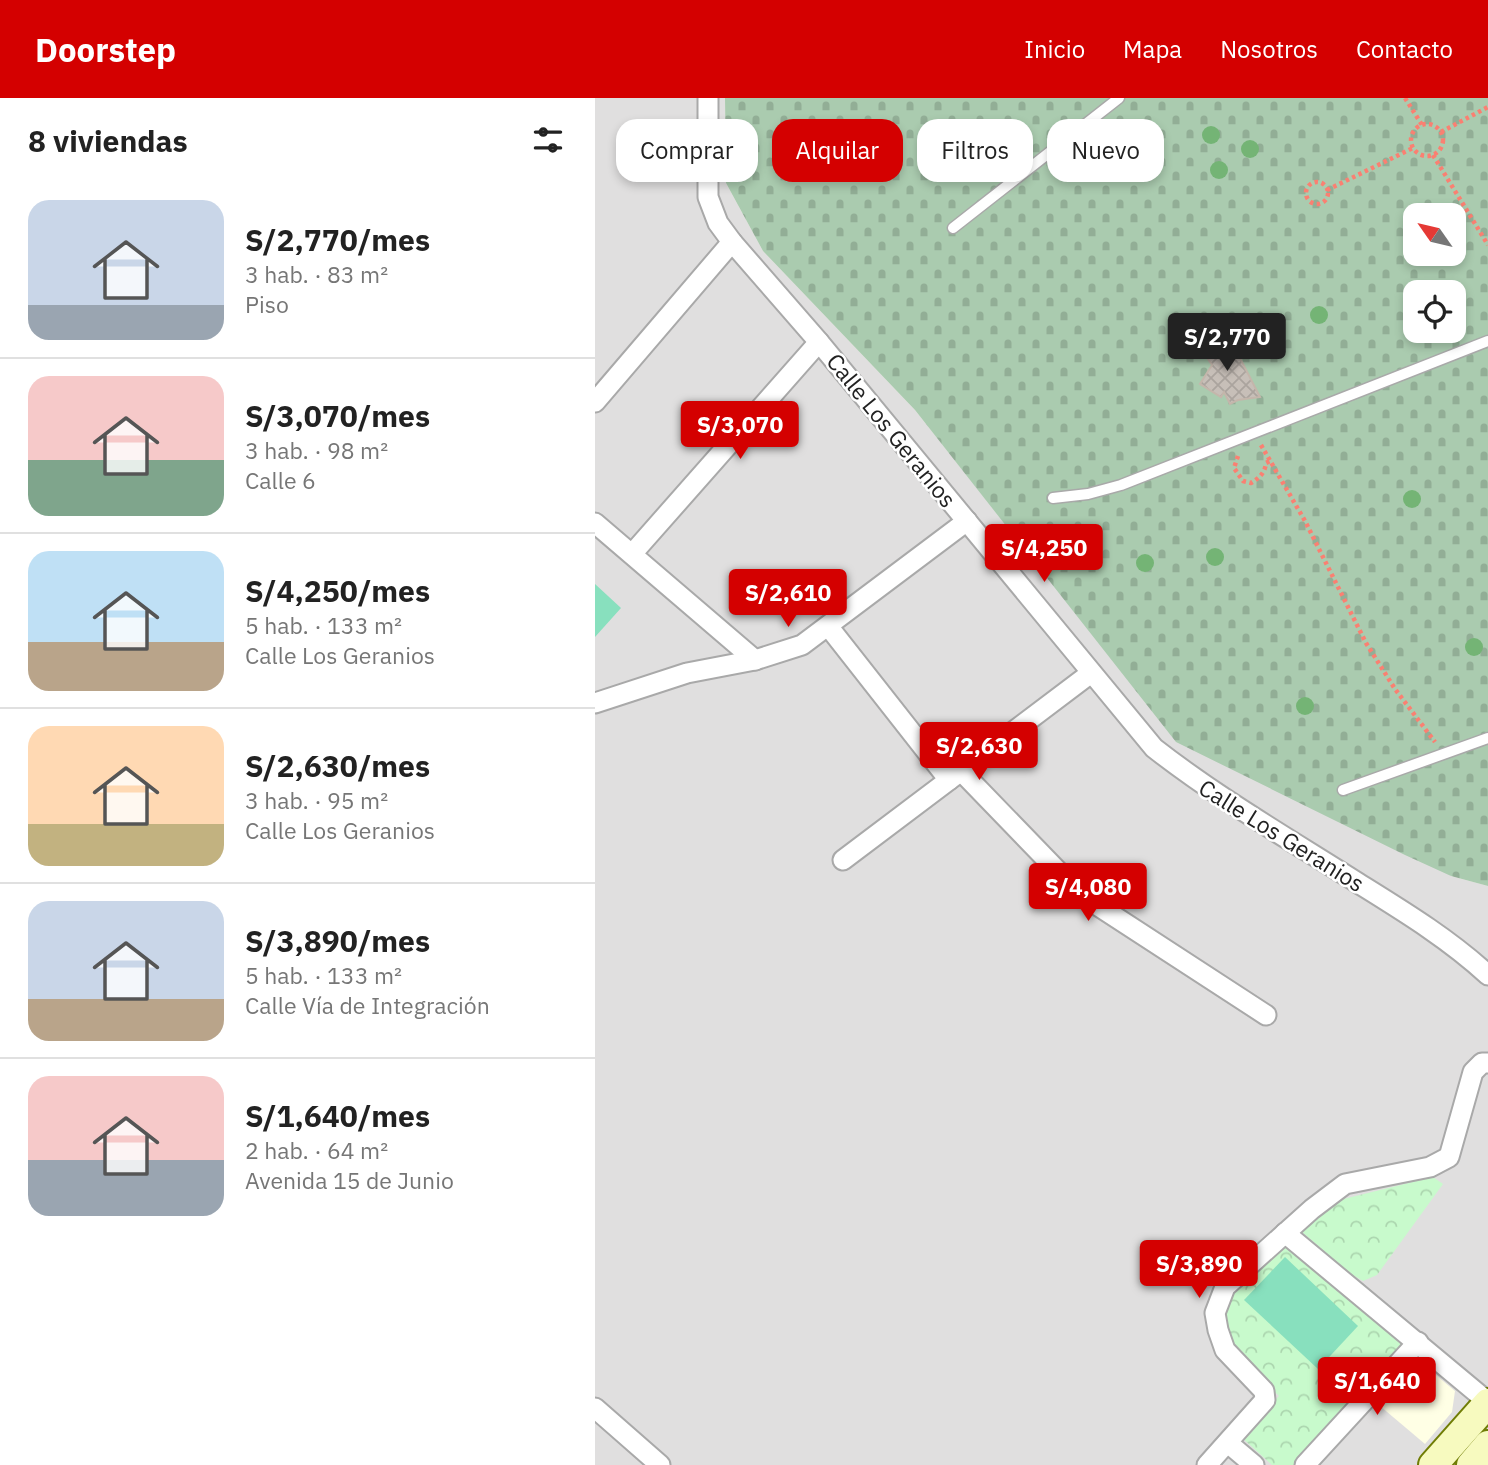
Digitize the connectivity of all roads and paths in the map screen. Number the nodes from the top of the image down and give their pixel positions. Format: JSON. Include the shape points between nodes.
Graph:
{"nodes":[{"id":1,"x":708,"y":98,"type":"edge"},
{"id":2,"x":1119,"y":98,"type":"edge"},
{"id":3,"x":1405,"y":98,"type":"edge"},
{"id":4,"x":1488,"y":107,"type":"edge"},
{"id":5,"x":1422,"y":125,"type":"junction"},
{"id":6,"x":1441,"y":132,"type":"junction"},
{"id":7,"x":1413,"y":148,"type":"junction"},
{"id":8,"x":1433,"y":155,"type":"junction"},
{"id":9,"x":1327,"y":191,"type":"junction"},
{"id":10,"x":953,"y":228,"type":"dead end"},
{"id":11,"x":731,"y":242,"type":"junction"},
{"id":12,"x":1488,"y":245,"type":"edge"},
{"id":13,"x":1488,"y":341,"type":"edge"},
{"id":14,"x":819,"y":342,"type":"junction"},
{"id":15,"x":595,"y":402,"type":"edge"},
{"id":16,"x":1253,"y":433,"type":"junction"},
{"id":17,"x":1261,"y":446,"type":"junction"},
{"id":18,"x":1270,"y":461,"type":"junction"},
{"id":19,"x":1053,"y":498,"type":"dead end"},
{"id":20,"x":967,"y":521,"type":"junction"},
{"id":21,"x":595,"y":523,"type":"edge"},
{"id":22,"x":632,"y":554,"type":"junction"},
{"id":23,"x":828,"y":626,"type":"junction"},
{"id":24,"x":755,"y":660,"type":"junction"},
{"id":25,"x":1091,"y":673,"type":"junction"},
{"id":26,"x":595,"y":703,"type":"edge"},
{"id":27,"x":1488,"y":738,"type":"edge"},
{"id":28,"x":1444,"y":754,"type":"junction"},
{"id":29,"x":955,"y":775,"type":"junction"},
{"id":30,"x":1343,"y":790,"type":"dead end"},
{"id":31,"x":843,"y":860,"type":"dead end"},
{"id":32,"x":1488,"y":975,"type":"edge"},
{"id":33,"x":1266,"y":1015,"type":"dead end"},
{"id":34,"x":1488,"y":1063,"type":"edge"},
{"id":35,"x":1285,"y":1233,"type":"junction"},
{"id":36,"x":1418,"y":1342,"type":"junction"},
{"id":37,"x":1488,"y":1403,"type":"edge"},
{"id":38,"x":595,"y":1408,"type":"edge"},
{"id":39,"x":1228,"y":1443,"type":"junction"},
{"id":40,"x":1488,"y":1445,"type":"edge"},
{"id":41,"x":660,"y":1465,"type":"edge"},
{"id":42,"x":1207,"y":1465,"type":"edge"},
{"id":43,"x":1254,"y":1465,"type":"edge"},
{"id":44,"x":1305,"y":1465,"type":"edge"},
{"id":45,"x":1433,"y":1465,"type":"edge"},
{"id":46,"x":1471,"y":1465,"type":"edge"}],
"edges":[{"from":1,"to":11,"type":"street","name":"Calle Los Geranios","via":[[708,197],[717,223]]},
{"from":2,"to":10,"type":"lane"},
{"from":3,"to":5,"type":"path"},
{"from":4,"to":6,"type":"path"},
{"from":5,"to":6,"type":"path","via":[[1431,124]]},
{"from":5,"to":7,"type":"path","via":[[1411,136]]},
{"from":6,"to":8,"type":"path","via":[[1442,146]]},
{"from":7,"to":8,"type":"path","via":[[1424,156]]},
{"from":7,"to":9,"type":"path"},
{"from":8,"to":12,"type":"path"},
{"from":9,"to":9,"type":"path","via":[[1327,198],[1319,204],[1309,201],[1306,194],[1313,183]]},
{"from":11,"to":14,"type":"street","name":"Calle Los Geranios"},
{"from":11,"to":15,"type":"street"},
{"from":13,"to":16,"type":"lane"},
{"from":14,"to":20,"type":"street","name":"Calle Los Geranios"},
{"from":14,"to":22,"type":"street"},
{"from":16,"to":17,"type":"path"},
{"from":16,"to":19,"type":"lane","via":[[1121,485]]},
{"from":17,"to":18,"type":"path"},
{"from":17,"to":18,"type":"path","via":[[1238,455],[1237,475],[1251,483]]},
{"from":18,"to":28,"type":"path","via":[[1366,643]]},
{"from":20,"to":23,"type":"street"},
{"from":20,"to":25,"type":"street","name":"Calle Los Geranios"},
{"from":21,"to":22,"type":"street"},
{"from":22,"to":24,"type":"street"},
{"from":23,"to":24,"type":"street","via":[[802,645]]},
{"from":23,"to":29,"type":"street"},
{"from":24,"to":26,"type":"street","via":[[687,673]]},
{"from":25,"to":29,"type":"street"},
{"from":25,"to":32,"type":"street","name":"Calle Los Geranios","via":[[1154,748],[1194,780],[1396,907]]},
{"from":27,"to":28,"type":"lane"},
{"from":28,"to":30,"type":"lane"},
{"from":29,"to":31,"type":"street"},
{"from":29,"to":33,"type":"street","via":[[1080,894]]},
{"from":34,"to":35,"type":"street","via":[[1473,1072],[1449,1157],[1430,1167],[1345,1184]]},
{"from":35,"to":36,"type":"street"},
{"from":35,"to":39,"type":"street","via":[[1225,1287],[1215,1313],[1225,1350],[1264,1391],[1265,1400]]},
{"from":36,"to":37,"type":"street"},
{"from":36,"to":44,"type":"street"},
{"from":37,"to":45,"type":"street"},
{"from":38,"to":41,"type":"street"},
{"from":39,"to":42,"type":"street"},
{"from":39,"to":43,"type":"street"},
{"from":40,"to":46,"type":"street"}]}
